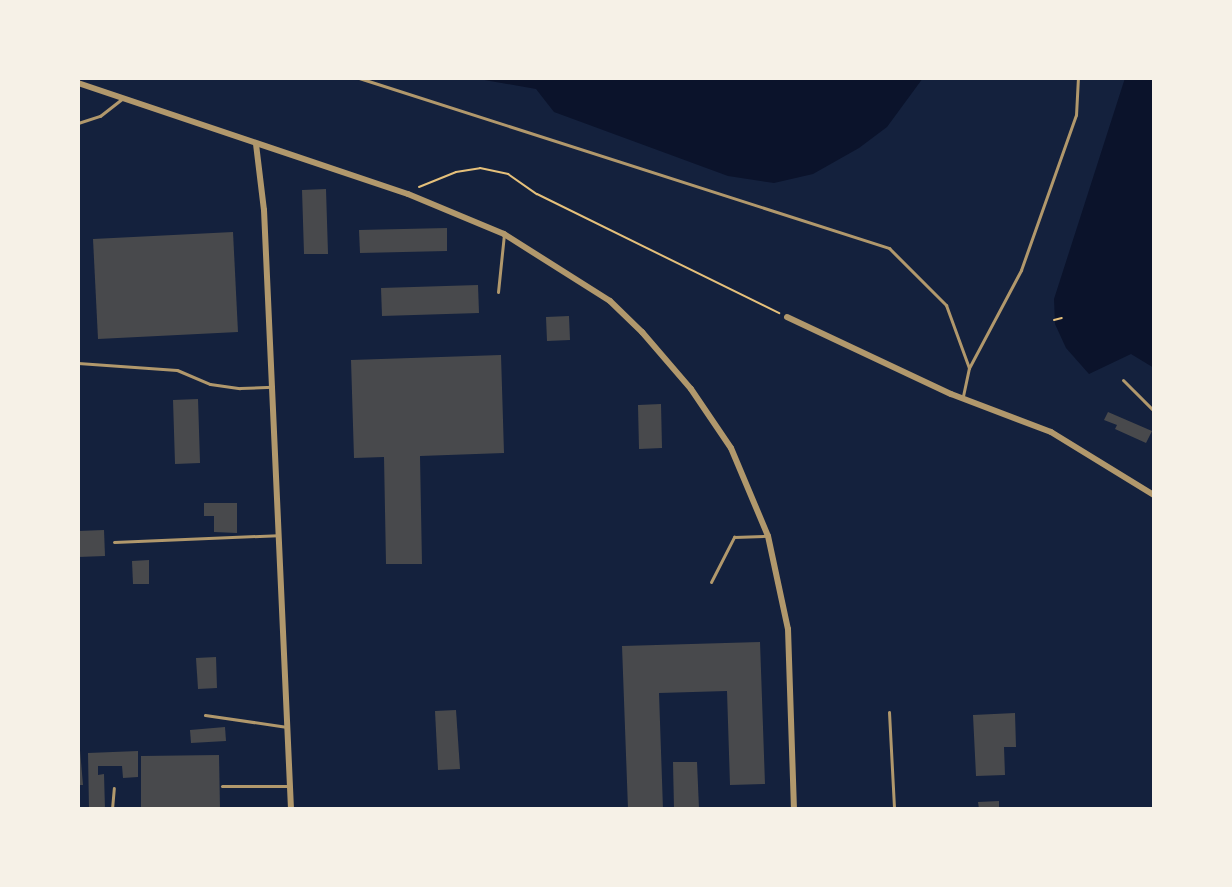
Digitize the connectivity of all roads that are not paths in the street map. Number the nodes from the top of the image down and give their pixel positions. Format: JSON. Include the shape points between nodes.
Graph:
{"nodes":[{"id":1,"x":359,"y":78,"type":"edge"},
{"id":2,"x":1078,"y":78,"type":"edge"},
{"id":3,"x":78,"y":83,"type":"edge"},
{"id":4,"x":122,"y":99,"type":"junction"},
{"id":5,"x":78,"y":123,"type":"edge"},
{"id":6,"x":256,"y":144,"type":"junction"},
{"id":7,"x":504,"y":234,"type":"junction"},
{"id":8,"x":498,"y":292,"type":"dead end"},
{"id":9,"x":787,"y":317,"type":"road end"},
{"id":10,"x":78,"y":363,"type":"edge"},
{"id":11,"x":969,"y":368,"type":"junction"},
{"id":12,"x":1123,"y":380,"type":"dead end"},
{"id":13,"x":273,"y":387,"type":"junction"},
{"id":14,"x":963,"y":396,"type":"junction"},
{"id":15,"x":1154,"y":411,"type":"edge"},
{"id":16,"x":1154,"y":495,"type":"edge"},
{"id":17,"x":279,"y":535,"type":"junction"},
{"id":18,"x":768,"y":536,"type":"junction"},
{"id":19,"x":114,"y":542,"type":"dead end"},
{"id":20,"x":711,"y":582,"type":"dead end"},
{"id":21,"x":889,"y":712,"type":"dead end"},
{"id":22,"x":205,"y":715,"type":"dead end"},
{"id":23,"x":287,"y":727,"type":"junction"},
{"id":24,"x":222,"y":786,"type":"dead end"},
{"id":25,"x":290,"y":786,"type":"junction"},
{"id":26,"x":114,"y":788,"type":"dead end"},
{"id":27,"x":112,"y":809,"type":"edge"},
{"id":28,"x":291,"y":809,"type":"edge"},
{"id":29,"x":794,"y":809,"type":"edge"},
{"id":30,"x":894,"y":809,"type":"edge"}],
"edges":[{"from":1,"to":11,"type":"lane","via":[[889,248],[946,305]]},
{"from":2,"to":11,"type":"lane","via":[[1076,115],[1021,270]]},
{"from":3,"to":4,"type":"street"},
{"from":4,"to":5,"type":"lane","via":[[100,116]]},
{"from":4,"to":6,"type":"street"},
{"from":6,"to":7,"type":"street","via":[[408,194]]},
{"from":6,"to":13,"type":"street"},
{"from":7,"to":8,"type":"lane"},
{"from":7,"to":18,"type":"street","via":[[610,301],[642,332],[691,389],[731,448]]},
{"from":9,"to":14,"type":"street"},
{"from":10,"to":13,"type":"lane","via":[[177,370],[210,384]]},
{"from":11,"to":14,"type":"lane"},
{"from":12,"to":15,"type":"lane"},
{"from":13,"to":17,"type":"street"},
{"from":14,"to":16,"type":"street","via":[[1051,432]]},
{"from":17,"to":19,"type":"lane"},
{"from":17,"to":23,"type":"street"},
{"from":18,"to":20,"type":"lane","via":[[734,537]]},
{"from":18,"to":29,"type":"street","via":[[788,629]]},
{"from":21,"to":30,"type":"lane"},
{"from":22,"to":23,"type":"lane"},
{"from":23,"to":25,"type":"street"},
{"from":24,"to":25,"type":"lane"},
{"from":25,"to":28,"type":"street"},
{"from":26,"to":27,"type":"lane"}]}
